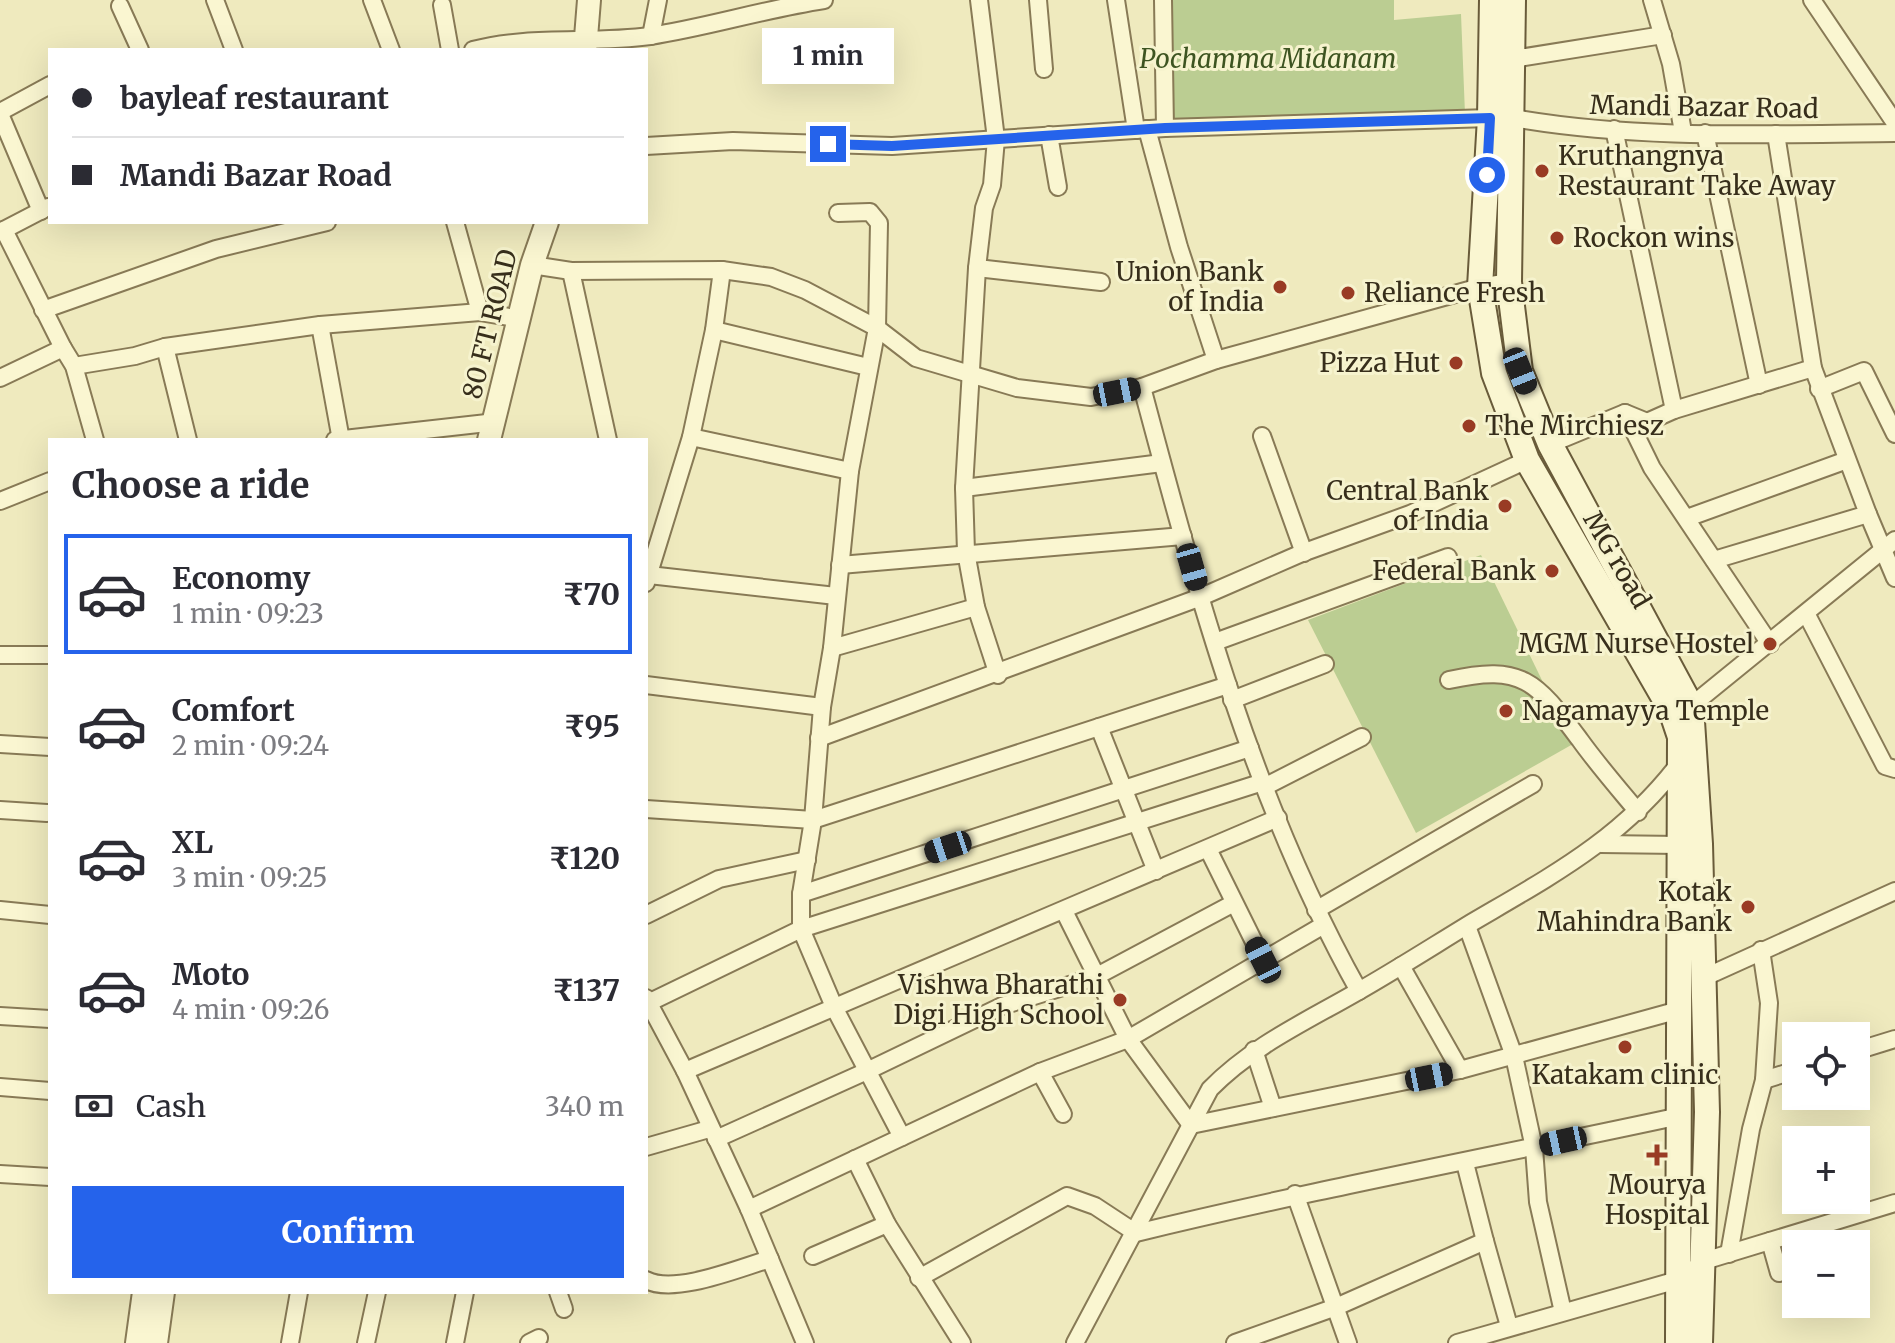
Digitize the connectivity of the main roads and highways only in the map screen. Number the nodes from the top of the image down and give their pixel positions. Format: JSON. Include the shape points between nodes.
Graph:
{"nodes":[{"id":1,"x":1492,"y":0,"type":"edge"},
{"id":2,"x":1513,"y":0,"type":"edge"},
{"id":3,"x":1502,"y":118,"type":"junction"},
{"id":4,"x":1678,"y":1343,"type":"edge"},
{"id":5,"x":1700,"y":1343,"type":"edge"}],
"edges":[{"from":1,"to":3,"type":"main road","name":"MG road"},
{"from":2,"to":3,"type":"main road","name":"MG road","via":[[1513,59]]},
{"from":3,"to":4,"type":"main road","name":"MG road","via":[[1480,287],[1494,373],[1527,460],[1671,710],[1680,737]]},
{"from":3,"to":5,"type":"main road","name":"MG road","via":[[1509,282],[1520,371],[1550,444],[1691,706],[1707,1112]]}]}
